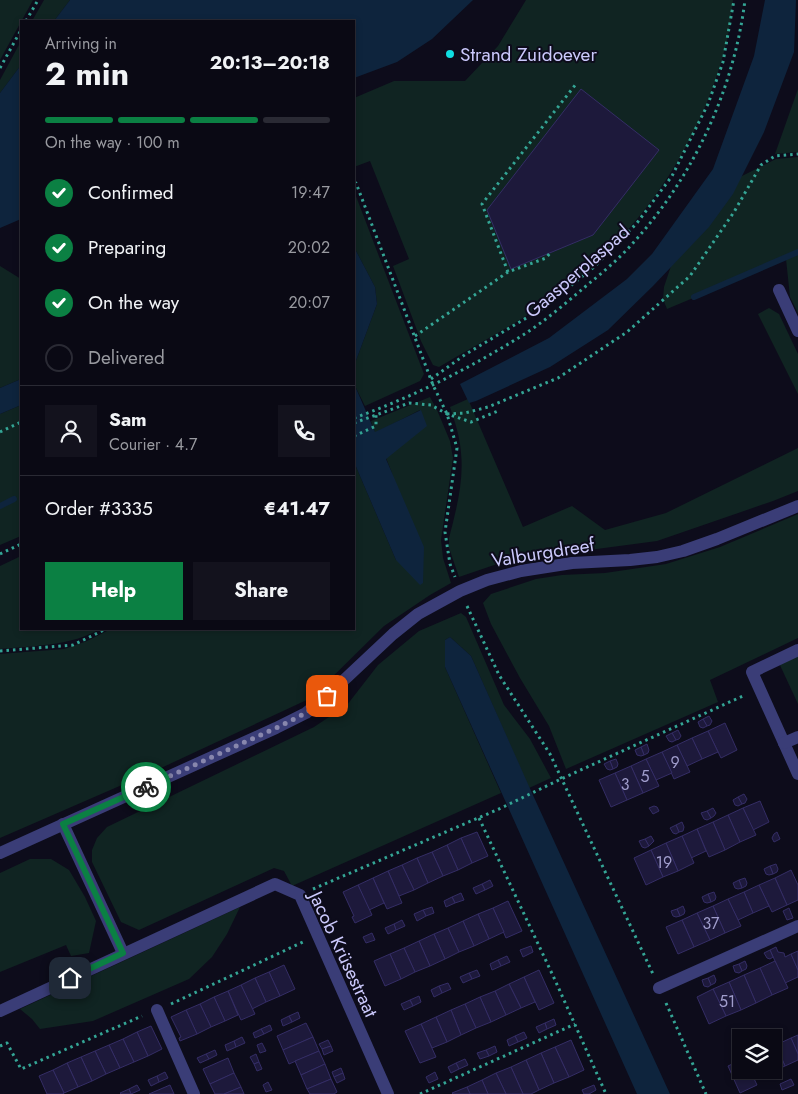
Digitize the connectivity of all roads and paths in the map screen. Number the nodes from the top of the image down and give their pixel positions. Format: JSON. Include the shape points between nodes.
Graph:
{"nodes":[{"id":1,"x":38,"y":0,"type":"edge"},
{"id":2,"x":734,"y":0,"type":"edge"},
{"id":3,"x":745,"y":0,"type":"edge"},
{"id":4,"x":27,"y":20,"type":"edge"},
{"id":5,"x":20,"y":32,"type":"edge"},
{"id":6,"x":0,"y":68,"type":"edge"},
{"id":7,"x":576,"y":84,"type":"dead end"},
{"id":8,"x":798,"y":154,"type":"edge"},
{"id":9,"x":355,"y":182,"type":"edge"},
{"id":10,"x":550,"y":253,"type":"dead end"},
{"id":11,"x":508,"y":272,"type":"junction"},
{"id":12,"x":780,"y":290,"type":"dead end"},
{"id":13,"x":798,"y":330,"type":"edge"},
{"id":14,"x":415,"y":336,"type":"junction"},
{"id":15,"x":431,"y":379,"type":"junction"},
{"id":16,"x":433,"y":385,"type":"junction"},
{"id":17,"x":498,"y":411,"type":"dead end"},
{"id":18,"x":376,"y":412,"type":"junction"},
{"id":19,"x":447,"y":414,"type":"junction"},
{"id":20,"x":355,"y":418,"type":"edge"},
{"id":21,"x":20,"y":422,"type":"edge"},
{"id":22,"x":355,"y":422,"type":"edge"},
{"id":23,"x":0,"y":432,"type":"edge"},
{"id":24,"x":355,"y":436,"type":"edge"},
{"id":25,"x":798,"y":506,"type":"edge"},
{"id":26,"x":20,"y":544,"type":"edge"},
{"id":27,"x":0,"y":554,"type":"edge"},
{"id":28,"x":460,"y":591,"type":"junction"},
{"id":29,"x":104,"y":630,"type":"edge"},
{"id":30,"x":798,"y":650,"type":"edge"},
{"id":31,"x":0,"y":651,"type":"edge"},
{"id":32,"x":760,"y":689,"type":"junction"},
{"id":33,"x":798,"y":737,"type":"edge"},
{"id":34,"x":784,"y":743,"type":"junction"},
{"id":35,"x":798,"y":774,"type":"edge"},
{"id":36,"x":561,"y":778,"type":"junction"},
{"id":37,"x":479,"y":818,"type":"junction"},
{"id":38,"x":63,"y":824,"type":"junction"},
{"id":39,"x":0,"y":853,"type":"edge"},
{"id":40,"x":300,"y":895,"type":"junction"},
{"id":41,"x":798,"y":926,"type":"edge"},
{"id":42,"x":123,"y":953,"type":"junction"},
{"id":43,"x":659,"y":988,"type":"junction"},
{"id":44,"x":157,"y":1010,"type":"dead end"},
{"id":45,"x":0,"y":1011,"type":"edge"},
{"id":46,"x":575,"y":1024,"type":"junction"},
{"id":47,"x":194,"y":1094,"type":"edge"},
{"id":48,"x":388,"y":1094,"type":"edge"},
{"id":49,"x":420,"y":1094,"type":"edge"},
{"id":50,"x":606,"y":1094,"type":"edge"},
{"id":51,"x":706,"y":1094,"type":"edge"}],
"edges":[{"from":1,"to":4,"type":"path"},
{"from":2,"to":15,"type":"path","via":[[723,62],[708,104],[672,176],[637,224],[594,267],[543,308]]},
{"from":3,"to":16,"type":"path","name":"Gaasperplaspad","via":[[734,62],[705,138],[656,216],[606,269],[524,335]]},
{"from":5,"to":6,"type":"path"},
{"from":7,"to":11,"type":"path","via":[[482,204]]},
{"from":8,"to":19,"type":"path","via":[[775,156],[762,165],[690,276],[627,332],[558,378],[488,407]]},
{"from":9,"to":14,"type":"path"},
{"from":10,"to":11,"type":"path","via":[[546,258]]},
{"from":11,"to":14,"type":"path"},
{"from":12,"to":13,"type":"street"},
{"from":14,"to":15,"type":"path"},
{"from":15,"to":16,"type":"path"},
{"from":16,"to":18,"type":"path","name":"Gaasperplaspad"},
{"from":16,"to":19,"type":"path"},
{"from":17,"to":19,"type":"path","via":[[471,422]]},
{"from":18,"to":19,"type":"path","via":[[408,403],[431,405]]},
{"from":18,"to":20,"type":"path","name":"Gaasperplaspad"},
{"from":18,"to":22,"type":"path"},
{"from":18,"to":24,"type":"path","via":[[376,426]]},
{"from":19,"to":28,"type":"path","via":[[457,448],[445,532],[450,564]]},
{"from":21,"to":23,"type":"path"},
{"from":25,"to":28,"type":"street","name":"Valburgdreef","via":[[683,551],[639,559],[572,563],[521,571]]},
{"from":26,"to":27,"type":"path"},
{"from":28,"to":36,"type":"path","via":[[499,675],[550,754]]},
{"from":28,"to":38,"type":"street","name":"Valburgdreef","via":[[418,614],[399,629],[306,713]]},
{"from":29,"to":31,"type":"path","via":[[72,644]]},
{"from":30,"to":32,"type":"street","via":[[752,672]]},
{"from":32,"to":34,"type":"street"},
{"from":32,"to":36,"type":"path"},
{"from":33,"to":34,"type":"street"},
{"from":34,"to":35,"type":"street"},
{"from":36,"to":37,"type":"path"},
{"from":36,"to":43,"type":"path"},
{"from":37,"to":40,"type":"path"},
{"from":37,"to":46,"type":"path"},
{"from":38,"to":39,"type":"street","name":"Valburgdreef"},
{"from":38,"to":42,"type":"street"},
{"from":40,"to":42,"type":"street","name":"Jacob Krüsestraat","via":[[275,884]]},
{"from":40,"to":48,"type":"street","name":"Jacob Krüsestraat"},
{"from":41,"to":43,"type":"street"},
{"from":42,"to":45,"type":"street","name":"Jacob Krüsestraat"},
{"from":43,"to":51,"type":"path"},
{"from":44,"to":47,"type":"street"},
{"from":46,"to":49,"type":"path"},
{"from":46,"to":50,"type":"path"}]}
